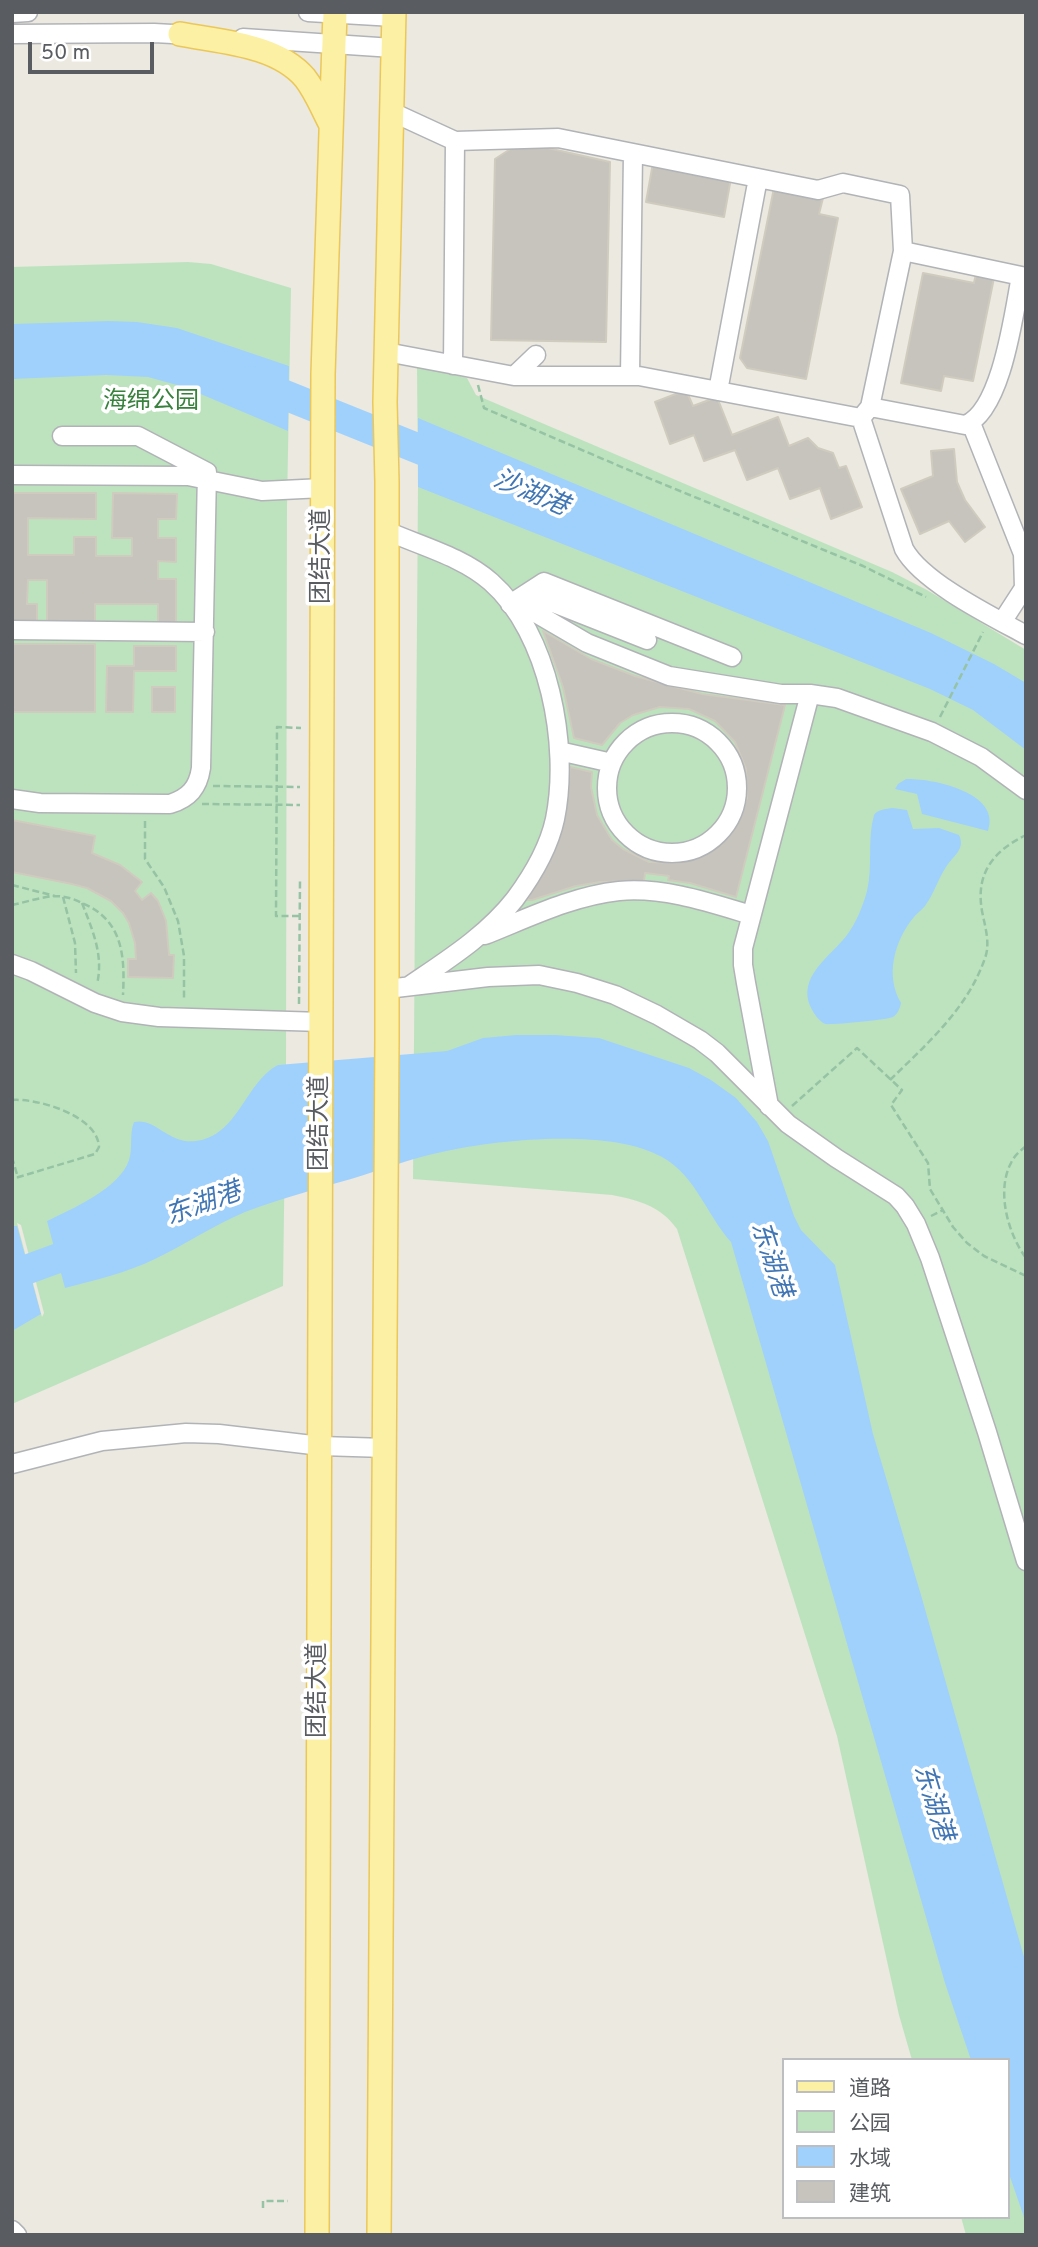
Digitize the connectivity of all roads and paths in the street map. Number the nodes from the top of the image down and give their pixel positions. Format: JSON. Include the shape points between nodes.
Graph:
{"nodes":[{"id":1,"x":28,"y":12,"type":"edge"},
{"id":2,"x":308,"y":12,"type":"edge"},
{"id":3,"x":12,"y":13,"type":"edge"},
{"id":4,"x":335,"y":13,"type":"edge"},
{"id":5,"x":394,"y":15,"type":"edge"},
{"id":6,"x":12,"y":34,"type":"edge"},
{"id":7,"x":180,"y":34,"type":"junction"},
{"id":8,"x":335,"y":44,"type":"junction"},
{"id":9,"x":393,"y":48,"type":"junction"},
{"id":10,"x":392,"y":112,"type":"junction"},
{"id":11,"x":332,"y":127,"type":"junction"},
{"id":12,"x":455,"y":141,"type":"junction"},
{"id":13,"x":633,"y":153,"type":"junction"},
{"id":14,"x":758,"y":178,"type":"junction"},
{"id":15,"x":903,"y":251,"type":"junction"},
{"id":16,"x":1023,"y":276,"type":"edge"},
{"id":17,"x":386,"y":352,"type":"junction"},
{"id":18,"x":536,"y":355,"type":"dead end"},
{"id":19,"x":453,"y":365,"type":"junction"},
{"id":20,"x":474,"y":369,"type":"junction"},
{"id":21,"x":514,"y":376,"type":"junction"},
{"id":22,"x":630,"y":376,"type":"junction"},
{"id":23,"x":718,"y":391,"type":"junction"},
{"id":24,"x":866,"y":413,"type":"junction"},
{"id":25,"x":971,"y":423,"type":"junction"},
{"id":26,"x":62,"y":436,"type":"dead end"},
{"id":27,"x":12,"y":475,"type":"edge"},
{"id":28,"x":207,"y":480,"type":"junction"},
{"id":29,"x":323,"y":488,"type":"junction"},
{"id":30,"x":387,"y":531,"type":"junction"},
{"id":31,"x":1021,"y":536,"type":"edge"},
{"id":32,"x":518,"y":600,"type":"junction"},
{"id":33,"x":931,"y":600,"type":"dead end"},
{"id":34,"x":1002,"y":622,"type":"junction"},
{"id":35,"x":12,"y":630,"type":"edge"},
{"id":36,"x":984,"y":631,"type":"dead end"},
{"id":37,"x":205,"y":632,"type":"junction"},
{"id":38,"x":1026,"y":635,"type":"edge"},
{"id":39,"x":647,"y":640,"type":"dead end"},
{"id":40,"x":732,"y":657,"type":"dead end"},
{"id":41,"x":810,"y":694,"type":"junction"},
{"id":42,"x":943,"y":710,"type":"dead end"},
{"id":43,"x":301,"y":728,"type":"dead end"},
{"id":44,"x":559,"y":751,"type":"junction"},
{"id":45,"x":612,"y":764,"type":"junction"},
{"id":46,"x":197,"y":786,"type":"junction"},
{"id":47,"x":277,"y":786,"type":"junction"},
{"id":48,"x":300,"y":787,"type":"dead end"},
{"id":49,"x":1026,"y":790,"type":"edge"},
{"id":50,"x":12,"y":799,"type":"edge"},
{"id":51,"x":146,"y":804,"type":"junction"},
{"id":52,"x":170,"y":804,"type":"junction"},
{"id":53,"x":300,"y":804,"type":"dead end"},
{"id":54,"x":276,"y":805,"type":"junction"},
{"id":55,"x":1026,"y":835,"type":"edge"},
{"id":56,"x":12,"y":885,"type":"edge"},
{"id":57,"x":58,"y":896,"type":"junction"},
{"id":58,"x":63,"y":897,"type":"junction"},
{"id":59,"x":82,"y":902,"type":"junction"},
{"id":60,"x":12,"y":905,"type":"edge"},
{"id":61,"x":751,"y":915,"type":"junction"},
{"id":62,"x":300,"y":916,"type":"dead end"},
{"id":63,"x":476,"y":939,"type":"junction"},
{"id":64,"x":12,"y":964,"type":"edge"},
{"id":65,"x":397,"y":988,"type":"junction"},
{"id":66,"x":75,"y":993,"type":"junction"},
{"id":67,"x":92,"y":1001,"type":"junction"},
{"id":68,"x":121,"y":1012,"type":"junction"},
{"id":69,"x":183,"y":1017,"type":"junction"},
{"id":70,"x":322,"y":1028,"type":"junction"},
{"id":71,"x":890,"y":1080,"type":"junction"},
{"id":72,"x":12,"y":1100,"type":"edge"},
{"id":73,"x":775,"y":1112,"type":"junction"},
{"id":74,"x":1026,"y":1146,"type":"edge"},
{"id":75,"x":12,"y":1157,"type":"edge"},
{"id":76,"x":18,"y":1178,"type":"junction"},
{"id":77,"x":12,"y":1180,"type":"edge"},
{"id":78,"x":1020,"y":1249,"type":"junction"},
{"id":79,"x":1026,"y":1253,"type":"edge"},
{"id":80,"x":1026,"y":1258,"type":"edge"},
{"id":81,"x":1026,"y":1276,"type":"edge"},
{"id":82,"x":321,"y":1446,"type":"junction"},
{"id":83,"x":385,"y":1448,"type":"junction"},
{"id":84,"x":12,"y":1464,"type":"edge"},
{"id":85,"x":1026,"y":1561,"type":"edge"},
{"id":86,"x":288,"y":2201,"type":"dead end"},
{"id":87,"x":263,"y":2208,"type":"dead end"},
{"id":88,"x":12,"y":2230,"type":"edge"},
{"id":89,"x":17,"y":2235,"type":"edge"},
{"id":90,"x":317,"y":2235,"type":"edge"},
{"id":91,"x":379,"y":2235,"type":"edge"}],
"edges":[{"from":1,"to":3,"type":"street"},
{"from":2,"to":4,"type":"street"},
{"from":4,"to":5,"type":"street"},
{"from":4,"to":8,"type":"main road","name":"团结大道"},
{"from":5,"to":9,"type":"main road"},
{"from":6,"to":7,"type":"street"},
{"from":7,"to":8,"type":"street"},
{"from":7,"to":11,"type":"main road","via":[[257,50],[290,65],[306,80]]},
{"from":8,"to":9,"type":"street"},
{"from":8,"to":11,"type":"main road","name":"团结大道"},
{"from":9,"to":10,"type":"main road"},
{"from":10,"to":12,"type":"street"},
{"from":10,"to":17,"type":"main road"},
{"from":11,"to":29,"type":"main road","name":"团结大道"},
{"from":12,"to":13,"type":"street","via":[[548,137]]},
{"from":12,"to":19,"type":"street"},
{"from":13,"to":14,"type":"street"},
{"from":13,"to":22,"type":"street"},
{"from":14,"to":15,"type":"street","via":[[818,190],[843,183],[900,195]]},
{"from":14,"to":23,"type":"street"},
{"from":15,"to":16,"type":"street"},
{"from":15,"to":24,"type":"street"},
{"from":16,"to":25,"type":"street","via":[[1001,376]]},
{"from":17,"to":19,"type":"street"},
{"from":17,"to":30,"type":"main road"},
{"from":18,"to":21,"type":"street"},
{"from":19,"to":20,"type":"street"},
{"from":20,"to":21,"type":"street"},
{"from":20,"to":33,"type":"path","via":[[484,408],[863,566]]},
{"from":21,"to":22,"type":"street"},
{"from":22,"to":23,"type":"street"},
{"from":23,"to":24,"type":"street"},
{"from":24,"to":25,"type":"street"},
{"from":24,"to":34,"type":"street","via":[[910,560],[926,576]]},
{"from":25,"to":31,"type":"street"},
{"from":26,"to":28,"type":"street","via":[[138,436],[207,472]]},
{"from":27,"to":28,"type":"street","via":[[188,476]]},
{"from":28,"to":29,"type":"street","via":[[262,491]]},
{"from":28,"to":37,"type":"street"},
{"from":29,"to":70,"type":"main road","name":"团结大道"},
{"from":30,"to":32,"type":"street","via":[[477,571]]},
{"from":30,"to":65,"type":"main road"},
{"from":31,"to":34,"type":"street","via":[[1024,587]]},
{"from":32,"to":39,"type":"street"},
{"from":32,"to":40,"type":"street","via":[[544,582]]},
{"from":32,"to":41,"type":"street","via":[[587,643],[669,676],[781,694]]},
{"from":32,"to":44,"type":"street","via":[[552,692]]},
{"from":34,"to":38,"type":"street"},
{"from":35,"to":37,"type":"street"},
{"from":36,"to":42,"type":"path"},
{"from":37,"to":46,"type":"street","via":[[202,758]]},
{"from":41,"to":49,"type":"street","via":[[837,698],[941,736],[981,757]]},
{"from":41,"to":61,"type":"street"},
{"from":43,"to":47,"type":"path","via":[[277,727]]},
{"from":44,"to":45,"type":"street"},
{"from":44,"to":63,"type":"street","via":[[558,793],[549,839],[516,898]]},
{"from":45,"to":45,"type":"street","via":[[607,788],[612,812],[625,833],[645,847],[669,853],[693,849],[714,837],[730,817],[737,782],[730,758],[715,738],[693,726],[669,723],[645,729],[625,743]]},
{"from":46,"to":47,"type":"path"},
{"from":46,"to":52,"type":"street"},
{"from":47,"to":48,"type":"path"},
{"from":47,"to":54,"type":"path"},
{"from":50,"to":51,"type":"street"},
{"from":51,"to":52,"type":"street"},
{"from":51,"to":69,"type":"path","via":[[144,856],[172,902],[182,943]]},
{"from":52,"to":54,"type":"path"},
{"from":53,"to":54,"type":"path"},
{"from":54,"to":62,"type":"path","via":[[276,916]]},
{"from":55,"to":71,"type":"path","via":[[995,856],[982,880],[980,902],[987,950],[971,987],[960,1006]]},
{"from":56,"to":57,"type":"path"},
{"from":57,"to":58,"type":"path"},
{"from":57,"to":60,"type":"path"},
{"from":58,"to":59,"type":"path"},
{"from":58,"to":66,"type":"path","via":[[75,943]]},
{"from":59,"to":67,"type":"path","via":[[100,963]]},
{"from":59,"to":68,"type":"path","via":[[106,917],[118,937],[124,975]]},
{"from":61,"to":63,"type":"street","via":[[677,894],[619,891],[570,902]]},
{"from":61,"to":73,"type":"street","via":[[743,965]]},
{"from":63,"to":65,"type":"street"},
{"from":64,"to":66,"type":"street"},
{"from":65,"to":73,"type":"street","via":[[539,975],[615,995],[701,1041]]},
{"from":65,"to":83,"type":"main road","via":[[387,1040]]},
{"from":66,"to":67,"type":"street"},
{"from":67,"to":68,"type":"street"},
{"from":68,"to":69,"type":"street"},
{"from":69,"to":70,"type":"street"},
{"from":70,"to":82,"type":"main road","name":"团结大道"},
{"from":71,"to":73,"type":"path","via":[[856,1048]]},
{"from":71,"to":81,"type":"path","via":[[902,1090],[891,1105],[928,1163],[930,1188],[953,1227],[984,1255]]},
{"from":72,"to":76,"type":"path","via":[[32,1101],[74,1116],[89,1126],[99,1142],[95,1154]]},
{"from":73,"to":85,"type":"street","via":[[836,1158],[889,1190],[916,1224],[988,1432]]},
{"from":74,"to":78,"type":"path","via":[[1009,1166],[1005,1188],[1007,1219]]},
{"from":75,"to":76,"type":"path"},
{"from":76,"to":77,"type":"path"},
{"from":78,"to":79,"type":"path"},
{"from":78,"to":80,"type":"path"},
{"from":82,"to":83,"type":"street"},
{"from":82,"to":84,"type":"street","via":[[186,1433],[102,1441]]},
{"from":82,"to":90,"type":"main road","name":"团结大道"},
{"from":83,"to":91,"type":"main road"},
{"from":86,"to":87,"type":"path","via":[[263,2201]]},
{"from":88,"to":89,"type":"street"}]}
